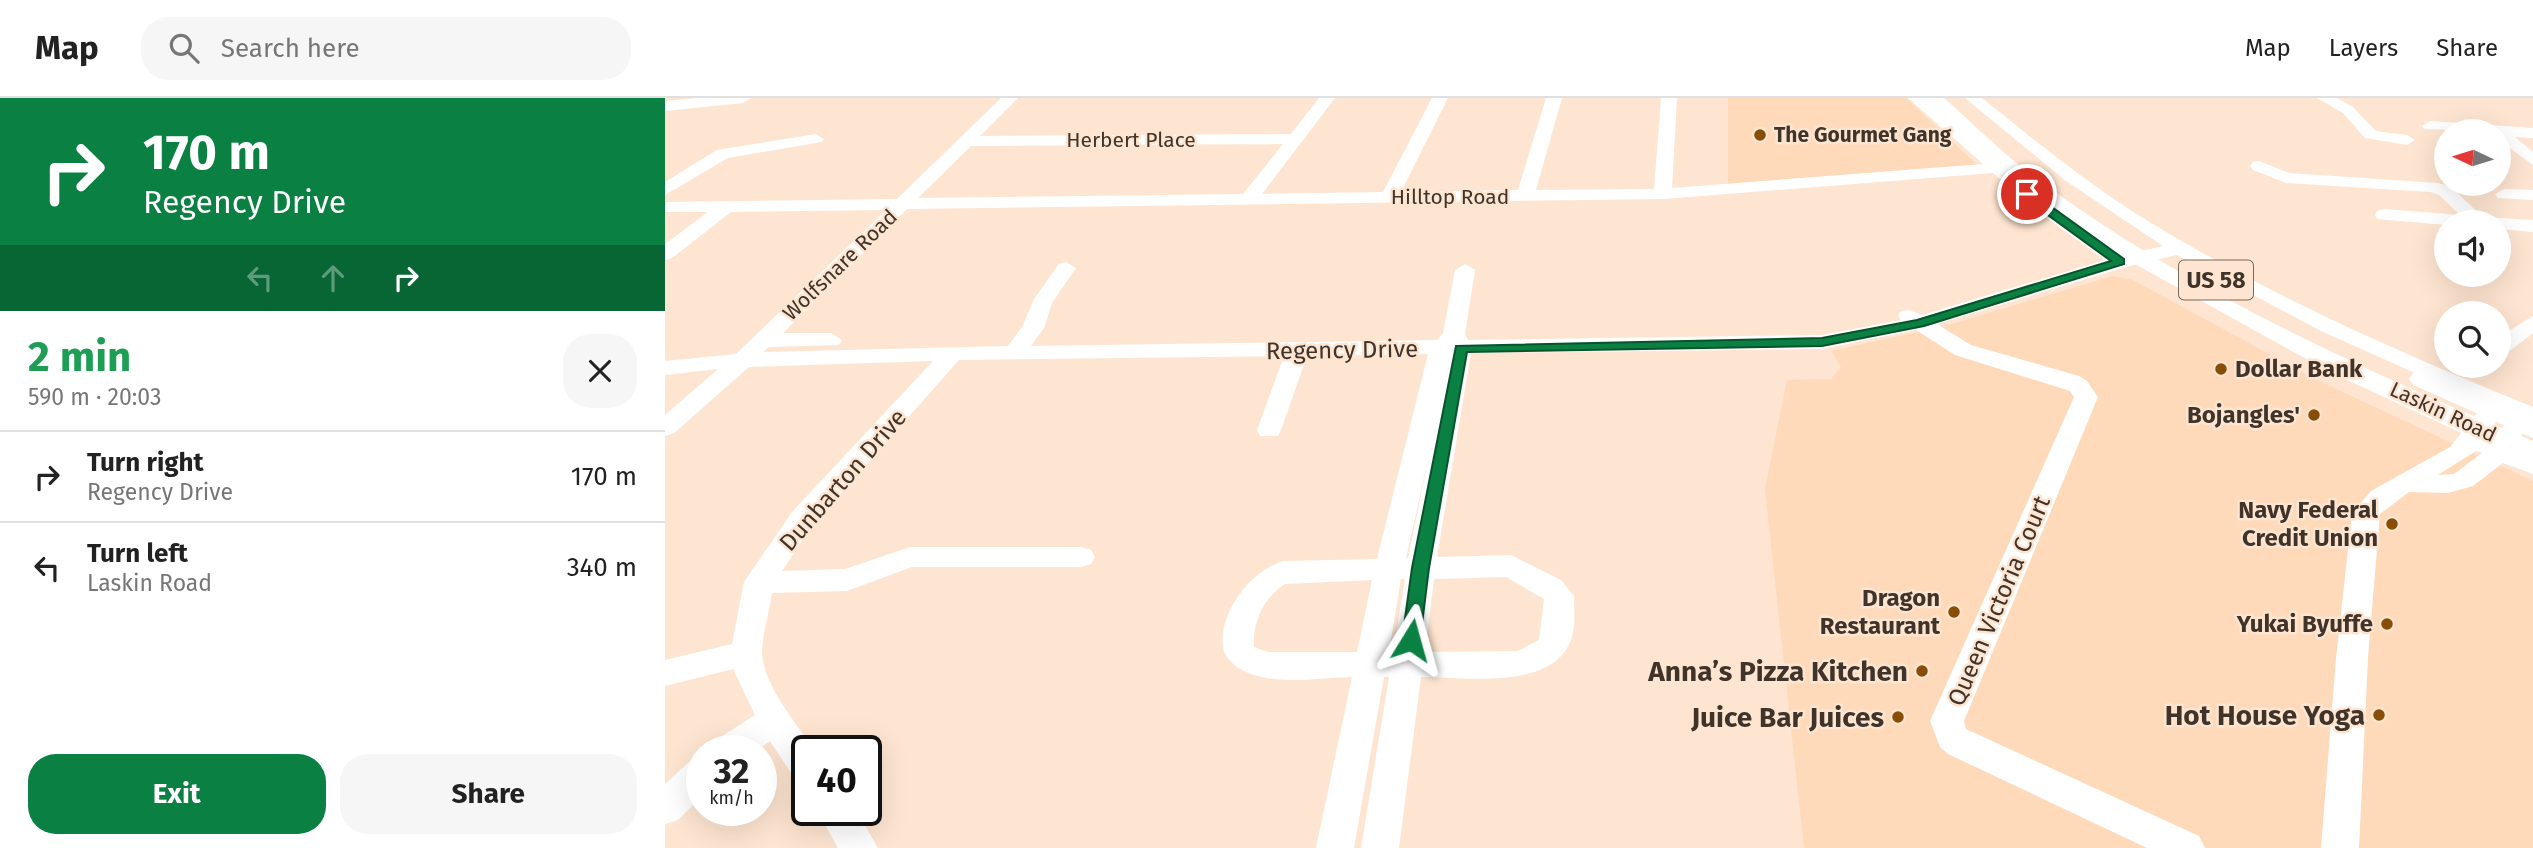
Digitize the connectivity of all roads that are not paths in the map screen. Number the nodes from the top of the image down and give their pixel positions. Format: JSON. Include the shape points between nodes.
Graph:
{"nodes":[{"id":1,"x":743,"y":98,"type":"edge"},
{"id":2,"x":1010,"y":98,"type":"edge"},
{"id":3,"x":1327,"y":98,"type":"edge"},
{"id":4,"x":1440,"y":98,"type":"edge"},
{"id":5,"x":1554,"y":98,"type":"edge"},
{"id":6,"x":1669,"y":98,"type":"edge"},
{"id":7,"x":1916,"y":98,"type":"edge"},
{"id":8,"x":1933,"y":98,"type":"edge"},
{"id":9,"x":1958,"y":98,"type":"edge"},
{"id":10,"x":1973,"y":98,"type":"edge"},
{"id":11,"x":2325,"y":98,"type":"edge"},
{"id":12,"x":665,"y":106,"type":"edge"},
{"id":13,"x":2430,"y":126,"type":"dead end"},
{"id":14,"x":2434,"y":126,"type":"edge"},
{"id":15,"x":2511,"y":132,"type":"edge"},
{"id":16,"x":2533,"y":133,"type":"edge"},
{"id":17,"x":816,"y":139,"type":"dead end"},
{"id":18,"x":1295,"y":139,"type":"junction"},
{"id":19,"x":2407,"y":140,"type":"dead end"},
{"id":20,"x":967,"y":141,"type":"junction"},
{"id":21,"x":2511,"y":141,"type":"edge"},
{"id":22,"x":2511,"y":153,"type":"edge"},
{"id":23,"x":2530,"y":155,"type":"edge"},
{"id":24,"x":2259,"y":166,"type":"dead end"},
{"id":25,"x":1995,"y":168,"type":"junction"},
{"id":26,"x":665,"y":190,"type":"edge"},
{"id":27,"x":1663,"y":194,"type":"junction"},
{"id":28,"x":2511,"y":194,"type":"edge"},
{"id":29,"x":2533,"y":195,"type":"edge"},
{"id":30,"x":1389,"y":197,"type":"junction"},
{"id":31,"x":1525,"y":197,"type":"junction"},
{"id":32,"x":1249,"y":199,"type":"junction"},
{"id":33,"x":904,"y":202,"type":"junction"},
{"id":34,"x":727,"y":206,"type":"junction"},
{"id":35,"x":665,"y":207,"type":"edge"},
{"id":36,"x":2464,"y":210,"type":"edge"},
{"id":37,"x":2384,"y":215,"type":"dead end"},
{"id":38,"x":2434,"y":218,"type":"edge"},
{"id":39,"x":2511,"y":224,"type":"edge"},
{"id":40,"x":2533,"y":226,"type":"edge"},
{"id":41,"x":2143,"y":250,"type":"junction"},
{"id":42,"x":665,"y":254,"type":"edge"},
{"id":43,"x":1066,"y":268,"type":"dead end"},
{"id":44,"x":1465,"y":270,"type":"dead end"},
{"id":45,"x":1911,"y":318,"type":"junction"},
{"id":46,"x":2533,"y":323,"type":"edge"},
{"id":47,"x":2511,"y":339,"type":"edge"},
{"id":48,"x":764,"y":340,"type":"junction"},
{"id":49,"x":1214,"y":344,"type":"junction"},
{"id":50,"x":1452,"y":344,"type":"junction"},
{"id":51,"x":1020,"y":346,"type":"junction"},
{"id":52,"x":943,"y":349,"type":"junction"},
{"id":53,"x":1298,"y":350,"type":"junction"},
{"id":54,"x":743,"y":360,"type":"junction"},
{"id":55,"x":665,"y":368,"type":"edge"},
{"id":56,"x":2460,"y":378,"type":"edge"},
{"id":57,"x":2454,"y":383,"type":"junction"},
{"id":58,"x":665,"y":428,"type":"edge"},
{"id":59,"x":1269,"y":430,"type":"dead end"},
{"id":60,"x":2507,"y":433,"type":"edge"},
{"id":61,"x":2533,"y":466,"type":"edge"},
{"id":62,"x":1081,"y":557,"type":"dead end"},
{"id":63,"x":1405,"y":568,"type":"junction"},
{"id":64,"x":759,"y":582,"type":"junction"},
{"id":65,"x":746,"y":653,"type":"junction"},
{"id":66,"x":1389,"y":664,"type":"junction"},
{"id":67,"x":665,"y":673,"type":"edge"},
{"id":68,"x":774,"y":720,"type":"junction"},
{"id":69,"x":752,"y":735,"type":"edge"},
{"id":70,"x":791,"y":745,"type":"edge"},
{"id":71,"x":686,"y":788,"type":"edge"},
{"id":72,"x":665,"y":808,"type":"edge"},
{"id":73,"x":845,"y":826,"type":"edge"},
{"id":74,"x":859,"y":848,"type":"edge"},
{"id":75,"x":1335,"y":848,"type":"edge"},
{"id":76,"x":1380,"y":848,"type":"edge"},
{"id":77,"x":2186,"y":848,"type":"edge"},
{"id":78,"x":2340,"y":848,"type":"edge"}],
"edges":[{"from":1,"to":12,"type":"street"},
{"from":2,"to":20,"type":"street","name":"Wolfsnare Road"},
{"from":3,"to":18,"type":"street"},
{"from":4,"to":30,"type":"street"},
{"from":5,"to":31,"type":"street"},
{"from":6,"to":27,"type":"street"},
{"from":7,"to":25,"type":"street","name":"Laskin Road"},
{"from":8,"to":41,"type":"main road","name":"Laskin Road","number":"US 58","via":[[2022,177]]},
{"from":9,"to":41,"type":"main road","name":"Laskin Road","number":"US 58"},
{"from":10,"to":41,"type":"street","name":"Laskin Road","via":[[2066,173]]},
{"from":11,"to":19,"type":"street","via":[[2349,110],[2371,135]]},
{"from":13,"to":14,"type":"street"},
{"from":15,"to":16,"type":"street"},
{"from":17,"to":26,"type":"street","via":[[723,154]]},
{"from":18,"to":20,"type":"street","name":"Herbert Place"},
{"from":18,"to":32,"type":"street"},
{"from":20,"to":33,"type":"street","name":"Wolfsnare Road"},
{"from":21,"to":23,"type":"street"},
{"from":22,"to":23,"type":"street"},
{"from":24,"to":36,"type":"street","via":[[2286,177],[2440,189]]},
{"from":25,"to":27,"type":"street","name":"Hilltop Road"},
{"from":25,"to":41,"type":"street","name":"Laskin Road"},
{"from":27,"to":31,"type":"street","name":"Hilltop Road"},
{"from":28,"to":29,"type":"street"},
{"from":30,"to":31,"type":"street","name":"Hilltop Road"},
{"from":30,"to":32,"type":"street","name":"Hilltop Road"},
{"from":32,"to":33,"type":"street","name":"Hilltop Road"},
{"from":33,"to":34,"type":"street","name":"Hilltop Road"},
{"from":33,"to":48,"type":"street","name":"Wolfsnare Road"},
{"from":34,"to":35,"type":"street","name":"Hilltop Road"},
{"from":34,"to":42,"type":"street"},
{"from":37,"to":38,"type":"street"},
{"from":39,"to":40,"type":"street"},
{"from":41,"to":45,"type":"street","name":"Regency Drive"},
{"from":41,"to":57,"type":"street","name":"Laskin Road","via":[[2306,315]]},
{"from":41,"to":60,"type":"main road","name":"Laskin Road","number":"US 58"},
{"from":43,"to":51,"type":"street","via":[[1041,303],[1033,328]]},
{"from":44,"to":50,"type":"street"},
{"from":45,"to":50,"type":"street","name":"Regency Drive","via":[[1822,342]]},
{"from":45,"to":77,"type":"street","name":"Queen Victoria Court","via":[[1963,350],[2071,381],[2086,397],[1947,721],[1948,729],[1960,744]]},
{"from":46,"to":47,"type":"street"},
{"from":48,"to":52,"type":"street","name":"Regency Drive"},
{"from":48,"to":54,"type":"street","name":"Wolfsnare Road"},
{"from":49,"to":50,"type":"street","name":"Regency Drive"},
{"from":49,"to":51,"type":"street","name":"Regency Drive"},
{"from":49,"to":53,"type":"street","name":"Regency Drive"},
{"from":50,"to":53,"type":"street","name":"Regency Drive"},
{"from":50,"to":63,"type":"street"},
{"from":51,"to":52,"type":"street","name":"Regency Drive"},
{"from":52,"to":54,"type":"street","name":"Regency Drive"},
{"from":52,"to":64,"type":"street","name":"Dunbarton Drive","via":[[802,519]]},
{"from":53,"to":59,"type":"street"},
{"from":54,"to":55,"type":"street"},
{"from":54,"to":58,"type":"street","name":"Wolfsnare Road"},
{"from":56,"to":57,"type":"street"},
{"from":57,"to":60,"type":"street","name":"Laskin Road"},
{"from":60,"to":61,"type":"street","name":"Laskin Road"},
{"from":60,"to":78,"type":"street","via":[[2472,474],[2453,483],[2407,483],[2374,502],[2366,513]]},
{"from":62,"to":64,"type":"street","via":[[910,557],[848,580]]},
{"from":63,"to":66,"type":"street"},
{"from":63,"to":66,"type":"street","via":[[1291,570],[1274,576],[1250,599],[1236,642],[1242,656],[1256,663]]},
{"from":63,"to":66,"type":"street","via":[[1511,566],[1557,592],[1558,632],[1551,650],[1528,661]]},
{"from":64,"to":65,"type":"street","name":"Dunbarton Drive"},
{"from":65,"to":67,"type":"street"},
{"from":65,"to":68,"type":"street","name":"Dunbarton Drive","via":[[749,670]]},
{"from":66,"to":75,"type":"street"},
{"from":66,"to":76,"type":"street"},
{"from":68,"to":69,"type":"street"},
{"from":68,"to":70,"type":"street","name":"Dunbarton Drive"},
{"from":71,"to":72,"type":"street"},
{"from":73,"to":74,"type":"street"}]}
